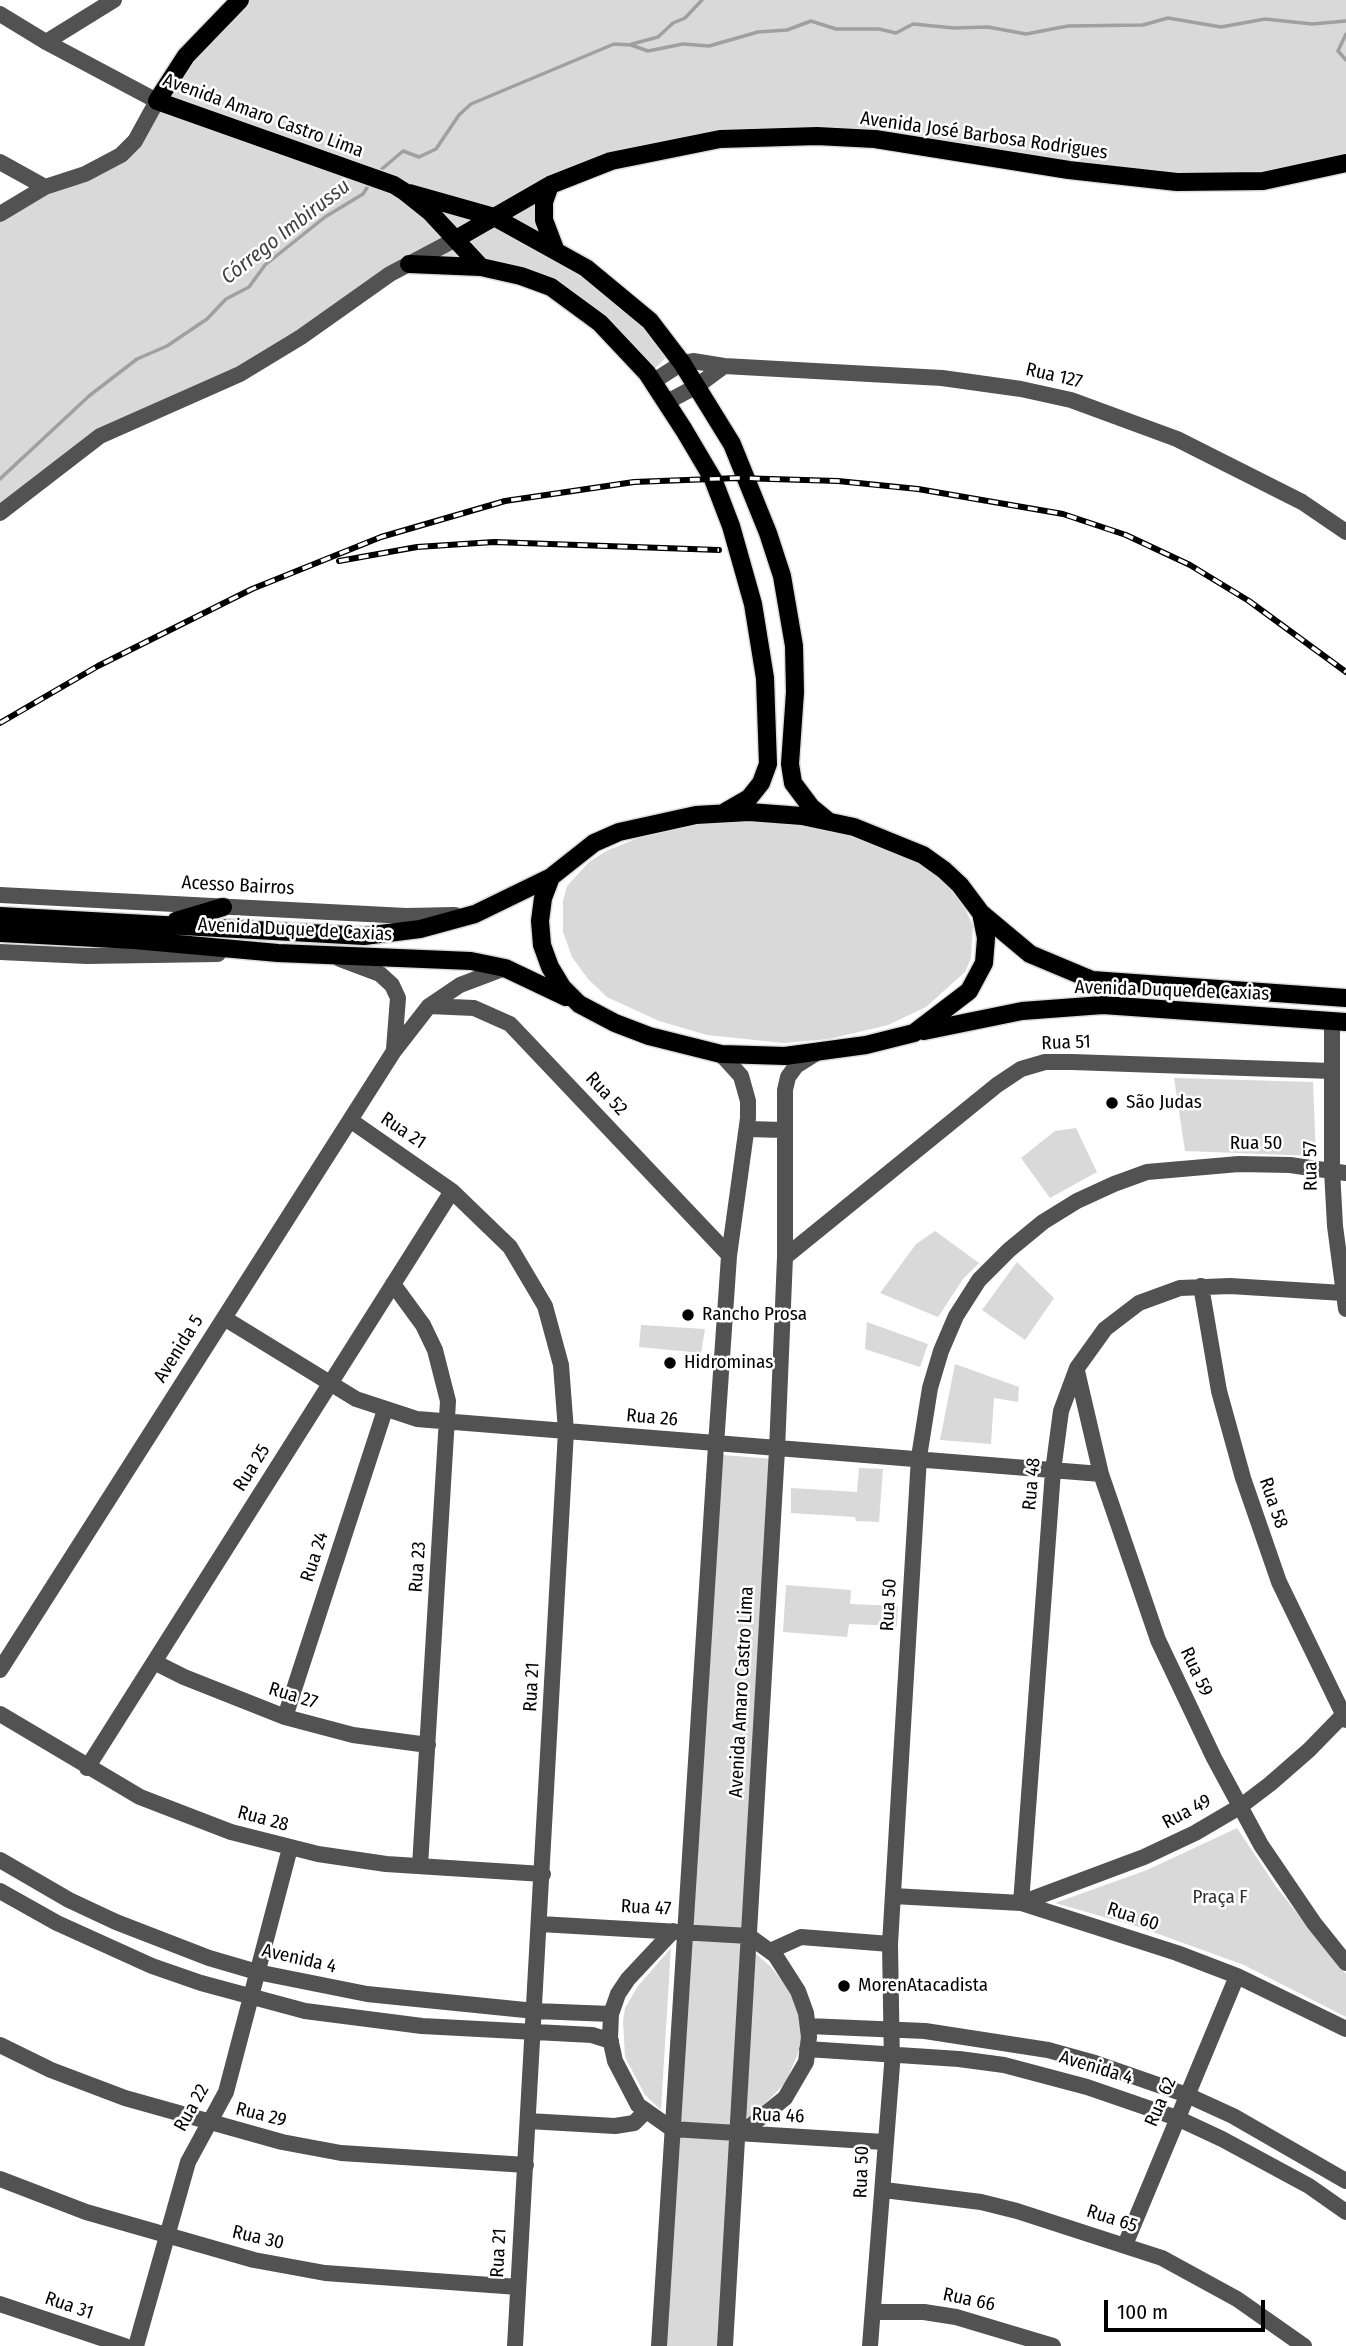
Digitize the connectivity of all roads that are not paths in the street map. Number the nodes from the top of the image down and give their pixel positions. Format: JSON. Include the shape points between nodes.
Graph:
{"nodes":[{"id":1,"x":114,"y":0,"type":"edge"},
{"id":2,"x":233,"y":2,"type":"edge"},
{"id":3,"x":0,"y":14,"type":"edge"},
{"id":4,"x":46,"y":42,"type":"junction"},
{"id":5,"x":157,"y":101,"type":"junction"},
{"id":6,"x":0,"y":162,"type":"edge"},
{"id":7,"x":1346,"y":163,"type":"edge"},
{"id":8,"x":550,"y":185,"type":"junction"},
{"id":9,"x":45,"y":187,"type":"junction"},
{"id":10,"x":399,"y":189,"type":"junction"},
{"id":11,"x":0,"y":215,"type":"edge"},
{"id":12,"x":494,"y":217,"type":"junction"},
{"id":13,"x":456,"y":239,"type":"junction"},
{"id":14,"x":555,"y":250,"type":"junction"},
{"id":15,"x":409,"y":264,"type":"junction"},
{"id":16,"x":481,"y":267,"type":"junction"},
{"id":17,"x":682,"y":363,"type":"junction"},
{"id":18,"x":724,"y":366,"type":"junction"},
{"id":19,"x":654,"y":381,"type":"junction"},
{"id":20,"x":697,"y":386,"type":"junction"},
{"id":21,"x":667,"y":402,"type":"junction"},
{"id":22,"x":0,"y":513,"type":"edge"},
{"id":23,"x":1346,"y":532,"type":"edge"},
{"id":24,"x":723,"y":813,"type":"junction"},
{"id":25,"x":828,"y":821,"type":"junction"},
{"id":26,"x":551,"y":877,"type":"junction"},
{"id":27,"x":0,"y":895,"type":"edge"},
{"id":28,"x":223,"y":907,"type":"junction"},
{"id":29,"x":981,"y":913,"type":"junction"},
{"id":30,"x":475,"y":914,"type":"junction"},
{"id":31,"x":0,"y":916,"type":"edge"},
{"id":32,"x":163,"y":925,"type":"junction"},
{"id":33,"x":134,"y":932,"type":"junction"},
{"id":34,"x":0,"y":933,"type":"edge"},
{"id":35,"x":0,"y":952,"type":"edge"},
{"id":36,"x":278,"y":953,"type":"junction"},
{"id":37,"x":324,"y":954,"type":"junction"},
{"id":38,"x":505,"y":968,"type":"junction"},
{"id":39,"x":1346,"y":998,"type":"edge"},
{"id":40,"x":579,"y":1004,"type":"junction"},
{"id":41,"x":429,"y":1006,"type":"junction"},
{"id":42,"x":1339,"y":1021,"type":"edge"},
{"id":43,"x":914,"y":1033,"type":"junction"},
{"id":44,"x":394,"y":1051,"type":"junction"},
{"id":45,"x":721,"y":1054,"type":"junction"},
{"id":46,"x":815,"y":1054,"type":"junction"},
{"id":47,"x":1332,"y":1071,"type":"junction"},
{"id":48,"x":350,"y":1120,"type":"junction"},
{"id":49,"x":747,"y":1129,"type":"junction"},
{"id":50,"x":784,"y":1130,"type":"junction"},
{"id":51,"x":1339,"y":1172,"type":"edge"},
{"id":52,"x":452,"y":1191,"type":"junction"},
{"id":53,"x":729,"y":1255,"type":"junction"},
{"id":54,"x":785,"y":1257,"type":"junction"},
{"id":55,"x":393,"y":1284,"type":"junction"},
{"id":56,"x":1201,"y":1286,"type":"junction"},
{"id":57,"x":1344,"y":1301,"type":"edge"},
{"id":58,"x":224,"y":1318,"type":"junction"},
{"id":59,"x":1077,"y":1368,"type":"junction"},
{"id":60,"x":330,"y":1384,"type":"junction"},
{"id":61,"x":385,"y":1410,"type":"junction"},
{"id":62,"x":449,"y":1424,"type":"junction"},
{"id":63,"x":566,"y":1431,"type":"junction"},
{"id":64,"x":716,"y":1445,"type":"junction"},
{"id":65,"x":777,"y":1450,"type":"junction"},
{"id":66,"x":919,"y":1457,"type":"junction"},
{"id":67,"x":1054,"y":1471,"type":"junction"},
{"id":68,"x":1101,"y":1474,"type":"junction"},
{"id":69,"x":154,"y":1662,"type":"junction"},
{"id":70,"x":0,"y":1670,"type":"edge"},
{"id":71,"x":0,"y":1714,"type":"edge"},
{"id":72,"x":1345,"y":1716,"type":"edge"},
{"id":73,"x":285,"y":1717,"type":"junction"},
{"id":74,"x":428,"y":1745,"type":"junction"},
{"id":75,"x":87,"y":1768,"type":"junction"},
{"id":76,"x":1241,"y":1806,"type":"junction"},
{"id":77,"x":290,"y":1848,"type":"junction"},
{"id":78,"x":0,"y":1860,"type":"edge"},
{"id":79,"x":420,"y":1866,"type":"junction"},
{"id":80,"x":543,"y":1874,"type":"junction"},
{"id":81,"x":0,"y":1891,"type":"edge"},
{"id":82,"x":893,"y":1896,"type":"junction"},
{"id":83,"x":1021,"y":1903,"type":"junction"},
{"id":84,"x":540,"y":1924,"type":"junction"},
{"id":85,"x":678,"y":1931,"type":"junction"},
{"id":86,"x":750,"y":1936,"type":"junction"},
{"id":87,"x":890,"y":1944,"type":"junction"},
{"id":88,"x":770,"y":1951,"type":"junction"},
{"id":89,"x":1346,"y":1963,"type":"edge"},
{"id":90,"x":257,"y":1972,"type":"junction"},
{"id":91,"x":1237,"y":1976,"type":"junction"},
{"id":92,"x":250,"y":1998,"type":"junction"},
{"id":93,"x":535,"y":2011,"type":"junction"},
{"id":94,"x":611,"y":2014,"type":"junction"},
{"id":95,"x":808,"y":2026,"type":"junction"},
{"id":96,"x":1346,"y":2029,"type":"edge"},
{"id":97,"x":891,"y":2031,"type":"junction"},
{"id":98,"x":534,"y":2033,"type":"junction"},
{"id":99,"x":611,"y":2041,"type":"junction"},
{"id":100,"x":0,"y":2045,"type":"edge"},
{"id":101,"x":807,"y":2049,"type":"junction"},
{"id":102,"x":892,"y":2054,"type":"junction"},
{"id":103,"x":1186,"y":2095,"type":"junction"},
{"id":104,"x":646,"y":2112,"type":"junction"},
{"id":105,"x":1177,"y":2118,"type":"junction"},
{"id":106,"x":528,"y":2120,"type":"junction"},
{"id":107,"x":208,"y":2123,"type":"junction"},
{"id":108,"x":671,"y":2129,"type":"junction"},
{"id":109,"x":738,"y":2136,"type":"junction"},
{"id":110,"x":884,"y":2143,"type":"junction"},
{"id":111,"x":526,"y":2165,"type":"junction"},
{"id":112,"x":0,"y":2179,"type":"edge"},
{"id":113,"x":1346,"y":2182,"type":"edge"},
{"id":114,"x":884,"y":2190,"type":"junction"},
{"id":115,"x":1346,"y":2212,"type":"edge"},
{"id":116,"x":167,"y":2237,"type":"junction"},
{"id":117,"x":1125,"y":2245,"type":"junction"},
{"id":118,"x":518,"y":2287,"type":"junction"},
{"id":119,"x":0,"y":2304,"type":"edge"},
{"id":120,"x":873,"y":2312,"type":"junction"},
{"id":121,"x":125,"y":2346,"type":"edge"},
{"id":122,"x":136,"y":2346,"type":"edge"},
{"id":123,"x":515,"y":2346,"type":"edge"},
{"id":124,"x":659,"y":2346,"type":"edge"},
{"id":125,"x":725,"y":2346,"type":"edge"},
{"id":126,"x":870,"y":2346,"type":"edge"},
{"id":127,"x":1053,"y":2346,"type":"edge"},
{"id":128,"x":1304,"y":2346,"type":"edge"}],
"edges":[{"from":1,"to":4,"type":"street"},
{"from":2,"to":5,"type":"main road","via":[[186,56]]},
{"from":3,"to":4,"type":"street","name":"Avenida Amaro Castro Lima"},
{"from":4,"to":5,"type":"street","name":"Avenida Amaro Castro Lima"},
{"from":5,"to":9,"type":"street","via":[[142,131],[121,155],[85,174]]},
{"from":5,"to":10,"type":"main road","name":"Avenida Amaro Castro Lima"},
{"from":6,"to":9,"type":"street"},
{"from":7,"to":8,"type":"main road","name":"Avenida José Barbosa Rodrigues","via":[[1263,181],[1177,182],[875,139],[767,136],[644,152]]},
{"from":8,"to":12,"type":"main road","name":"Avenida José Barbosa Rodrigues"},
{"from":8,"to":14,"type":"main road","via":[[544,220]]},
{"from":9,"to":11,"type":"street"},
{"from":10,"to":12,"type":"main road","name":"Avenida Amaro Castro Lima"},
{"from":10,"to":13,"type":"main road","name":"Avenida Amaro Castro Lima"},
{"from":12,"to":13,"type":"main road","name":"Avenida José Barbosa Rodrigues"},
{"from":12,"to":14,"type":"main road","name":"Avenida Amaro Castro Lima"},
{"from":13,"to":15,"type":"street","name":"Avenida José Barbosa Rodrigues"},
{"from":13,"to":16,"type":"main road","name":"Avenida Amaro Castro Lima"},
{"from":14,"to":17,"type":"main road","name":"Avenida Amaro Castro Lima","via":[[618,293],[649,321]]},
{"from":15,"to":16,"type":"main road"},
{"from":15,"to":22,"type":"street","name":"Avenida José Barbosa Rodrigues","via":[[240,374],[100,436]]},
{"from":16,"to":19,"type":"main road","via":[[551,287],[600,323]]},
{"from":17,"to":18,"type":"street","name":"Rua 127"},
{"from":17,"to":19,"type":"street"},
{"from":17,"to":20,"type":"main road","name":"Avenida Amaro Castro Lima"},
{"from":18,"to":20,"type":"street"},
{"from":18,"to":23,"type":"street","name":"Rua 127","via":[[942,378],[1071,400],[1177,439],[1302,502]]},
{"from":19,"to":21,"type":"main road"},
{"from":20,"to":21,"type":"street"},
{"from":20,"to":25,"type":"main road","name":"Avenida Amaro Castro Lima","via":[[732,444],[782,576],[794,646],[793,783]]},
{"from":21,"to":24,"type":"main road","via":[[713,479],[731,526],[753,604],[765,678],[768,764],[749,798]]},
{"from":24,"to":25,"type":"main road"},
{"from":24,"to":26,"type":"main road","name":"Avenida Duque de Caxias","via":[[619,832],[594,843]]},
{"from":25,"to":29,"type":"main road","via":[[923,855],[960,885]]},
{"from":26,"to":30,"type":"main road","name":"Avenida Duque de Caxias"},
{"from":26,"to":40,"type":"main road","via":[[540,921],[542,945],[562,987]]},
{"from":27,"to":28,"type":"street","name":"Acesso Bairros"},
{"from":28,"to":30,"type":"street","name":"Acesso Bairros","via":[[406,916]]},
{"from":28,"to":32,"type":"main road"},
{"from":29,"to":39,"type":"main road","name":"Avenida Duque de Caxias","via":[[1030,954],[1092,981]]},
{"from":29,"to":43,"type":"main road","via":[[987,949],[977,980],[962,998]]},
{"from":30,"to":32,"type":"main road","name":"Avenida Duque de Caxias","via":[[420,929],[364,936]]},
{"from":31,"to":33,"type":"main road","name":"Avenida Duque de Caxias"},
{"from":32,"to":33,"type":"main road","name":"Avenida Duque de Caxias"},
{"from":33,"to":34,"type":"main road","name":"Avenida Duque de Caxias"},
{"from":33,"to":36,"type":"main road","name":"Avenida Duque de Caxias"},
{"from":35,"to":36,"type":"street","via":[[88,956]]},
{"from":36,"to":37,"type":"main road","name":"Avenida Duque de Caxias"},
{"from":37,"to":38,"type":"main road","name":"Avenida Duque de Caxias","via":[[471,961]]},
{"from":37,"to":44,"type":"street","name":"Avenida 5","via":[[366,967],[392,985],[399,1016]]},
{"from":38,"to":40,"type":"main road","name":"Avenida Duque de Caxias"},
{"from":38,"to":41,"type":"street","name":"Avenida 5","via":[[460,985]]},
{"from":40,"to":45,"type":"main road","name":"Avenida Duque de Caxias","via":[[649,1036]]},
{"from":41,"to":44,"type":"street","name":"Avenida 5"},
{"from":41,"to":53,"type":"street","name":"Rua 52","via":[[474,1008],[510,1024]]},
{"from":42,"to":43,"type":"main road","name":"Avenida Duque de Caxias","via":[[1103,1005],[1022,1011]]},
{"from":42,"to":47,"type":"street","name":"Rua 57"},
{"from":43,"to":46,"type":"main road","name":"Avenida Duque de Caxias"},
{"from":44,"to":48,"type":"street","name":"Avenida 5"},
{"from":45,"to":46,"type":"main road","name":"Avenida Duque de Caxias"},
{"from":45,"to":49,"type":"street","via":[[746,1088]]},
{"from":46,"to":50,"type":"street","name":"Avenida Amaro Castro Lima","via":[[788,1077]]},
{"from":47,"to":51,"type":"street","name":"Rua 57"},
{"from":47,"to":54,"type":"street","name":"Rua 51","via":[[1072,1062],[1045,1062],[1020,1069]]},
{"from":48,"to":52,"type":"street","name":"Rua 21"},
{"from":48,"to":58,"type":"street","name":"Avenida 5"},
{"from":49,"to":50,"type":"street"},
{"from":49,"to":53,"type":"street"},
{"from":50,"to":54,"type":"street","name":"Avenida Amaro Castro Lima"},
{"from":51,"to":57,"type":"street","name":"Rua 57"},
{"from":51,"to":66,"type":"street","name":"Rua 50","via":[[1239,1164],[1147,1172],[1077,1201],[1043,1222],[979,1280],[957,1316],[930,1388]]},
{"from":52,"to":55,"type":"street","name":"Rua 25"},
{"from":52,"to":63,"type":"street","name":"Rua 21","via":[[510,1247],[545,1306],[561,1365]]},
{"from":53,"to":64,"type":"street"},
{"from":54,"to":65,"type":"street","name":"Avenida Amaro Castro Lima"},
{"from":55,"to":60,"type":"street","name":"Rua 25"},
{"from":55,"to":62,"type":"street","name":"Rua 23","via":[[435,1350],[444,1378]]},
{"from":56,"to":57,"type":"street","name":"Rua 48"},
{"from":56,"to":59,"type":"street","name":"Rua 48","via":[[1180,1288],[1139,1303],[1105,1329]]},
{"from":56,"to":72,"type":"street","name":"Rua 58","via":[[1219,1391],[1247,1489],[1279,1582]]},
{"from":58,"to":60,"type":"street","name":"Rua 26"},
{"from":58,"to":70,"type":"street","name":"Avenida 5"},
{"from":59,"to":67,"type":"street","name":"Rua 48","via":[[1061,1411]]},
{"from":59,"to":68,"type":"street","name":"Rua 59"},
{"from":60,"to":61,"type":"street","name":"Rua 26"},
{"from":60,"to":69,"type":"street","name":"Rua 25"},
{"from":61,"to":62,"type":"street","name":"Rua 26"},
{"from":61,"to":73,"type":"street","name":"Rua 24"},
{"from":62,"to":63,"type":"street","name":"Rua 26"},
{"from":62,"to":74,"type":"street","name":"Rua 23"},
{"from":63,"to":64,"type":"street","name":"Rua 26"},
{"from":63,"to":80,"type":"street","name":"Rua 21"},
{"from":64,"to":65,"type":"street","name":"Rua 26"},
{"from":64,"to":85,"type":"street"},
{"from":65,"to":66,"type":"street","name":"Rua 26"},
{"from":65,"to":86,"type":"street","name":"Avenida Amaro Castro Lima"},
{"from":66,"to":67,"type":"street","name":"Rua 26"},
{"from":66,"to":82,"type":"street","name":"Rua 50"},
{"from":67,"to":68,"type":"street","name":"Rua 26"},
{"from":67,"to":83,"type":"street","name":"Rua 48"},
{"from":68,"to":76,"type":"street","name":"Rua 59","via":[[1158,1640]]},
{"from":69,"to":73,"type":"street","name":"Rua 27"},
{"from":69,"to":75,"type":"street","name":"Rua 25"},
{"from":71,"to":75,"type":"street","name":"Rua 28"},
{"from":72,"to":76,"type":"street","name":"Rua 49"},
{"from":73,"to":74,"type":"street","name":"Rua 27","via":[[353,1735]]},
{"from":74,"to":79,"type":"street","name":"Rua 23"},
{"from":75,"to":77,"type":"street","name":"Rua 28","via":[[200,1822]]},
{"from":76,"to":83,"type":"street","name":"Rua 49","via":[[1144,1857]]},
{"from":76,"to":89,"type":"street","name":"Rua 59","via":[[1287,1885]]},
{"from":77,"to":79,"type":"street","name":"Rua 28"},
{"from":77,"to":90,"type":"street","name":"Rua 22"},
{"from":78,"to":90,"type":"street","name":"Avenida 4","via":[[116,1922]]},
{"from":79,"to":80,"type":"street","name":"Rua 28"},
{"from":80,"to":84,"type":"street","name":"Rua 21"},
{"from":81,"to":92,"type":"street","via":[[105,1946]]},
{"from":82,"to":83,"type":"street","name":"Rua 60"},
{"from":82,"to":87,"type":"street","name":"Rua 50"},
{"from":83,"to":91,"type":"street","name":"Rua 60"},
{"from":84,"to":85,"type":"street","name":"Rua 47"},
{"from":84,"to":93,"type":"street","name":"Rua 21"},
{"from":85,"to":86,"type":"street","name":"Rua 47"},
{"from":85,"to":94,"type":"street","via":[[628,1979]]},
{"from":85,"to":108,"type":"street"},
{"from":86,"to":88,"type":"street"},
{"from":86,"to":109,"type":"street","name":"Avenida Amaro Castro Lima"},
{"from":87,"to":88,"type":"street","via":[[801,1937]]},
{"from":87,"to":97,"type":"street","name":"Rua 50"},
{"from":88,"to":95,"type":"street","via":[[798,1991]]},
{"from":90,"to":92,"type":"street","name":"Rua 22"},
{"from":90,"to":93,"type":"street","name":"Avenida 4","via":[[367,1994]]},
{"from":91,"to":96,"type":"street","name":"Rua 60"},
{"from":91,"to":103,"type":"street","name":"Rua 62"},
{"from":92,"to":98,"type":"street","via":[[363,2020]]},
{"from":92,"to":107,"type":"street","name":"Rua 22","via":[[226,2092]]},
{"from":93,"to":94,"type":"street","name":"Avenida 4"},
{"from":93,"to":98,"type":"street","name":"Rua 21"},
{"from":94,"to":99,"type":"street"},
{"from":95,"to":97,"type":"street","name":"Avenida 4"},
{"from":95,"to":101,"type":"street"},
{"from":97,"to":102,"type":"street","name":"Rua 50"},
{"from":97,"to":103,"type":"street","name":"Avenida 4","via":[[925,2031],[1048,2050]]},
{"from":98,"to":99,"type":"street","via":[[592,2035]]},
{"from":98,"to":106,"type":"street","name":"Rua 21"},
{"from":99,"to":104,"type":"street","via":[[624,2081]]},
{"from":100,"to":107,"type":"street","name":"Rua 29","via":[[125,2098]]},
{"from":101,"to":102,"type":"street","name":"Avenida 4"},
{"from":101,"to":109,"type":"street","via":[[797,2082],[785,2098]]},
{"from":102,"to":105,"type":"street","name":"Avenida 4","via":[[1029,2071]]},
{"from":102,"to":110,"type":"street","name":"Rua 50"},
{"from":103,"to":105,"type":"street","name":"Rua 62"},
{"from":103,"to":113,"type":"street","name":"Avenida 4","via":[[1278,2140]]},
{"from":104,"to":106,"type":"street","via":[[634,2123],[615,2126]]},
{"from":104,"to":108,"type":"street"},
{"from":105,"to":115,"type":"street","name":"Avenida 4","via":[[1266,2162]]},
{"from":105,"to":117,"type":"street","name":"Rua 62"},
{"from":106,"to":111,"type":"street","name":"Rua 21"},
{"from":107,"to":111,"type":"street","name":"Rua 29","via":[[341,2153]]},
{"from":107,"to":116,"type":"street","name":"Rua 22","via":[[188,2162]]},
{"from":108,"to":109,"type":"street","name":"Rua 46"},
{"from":108,"to":124,"type":"street"},
{"from":109,"to":110,"type":"street","name":"Rua 46"},
{"from":109,"to":125,"type":"street","name":"Avenida Amaro Castro Lima"},
{"from":110,"to":114,"type":"street","name":"Rua 50"},
{"from":111,"to":118,"type":"street","name":"Rua 21"},
{"from":112,"to":116,"type":"street","name":"Rua 30"},
{"from":114,"to":117,"type":"street","name":"Rua 65","via":[[1005,2208]]},
{"from":114,"to":120,"type":"street","name":"Rua 50"},
{"from":116,"to":118,"type":"street","name":"Rua 30","via":[[325,2273]]},
{"from":116,"to":122,"type":"street","name":"Rua 22"},
{"from":117,"to":128,"type":"street","name":"Rua 65","via":[[1202,2278]]},
{"from":118,"to":123,"type":"street","name":"Rua 21"},
{"from":119,"to":121,"type":"street","name":"Rua 31"},
{"from":120,"to":126,"type":"street","name":"Rua 50"},
{"from":120,"to":127,"type":"street","name":"Rua 66","via":[[956,2317]]}]}
